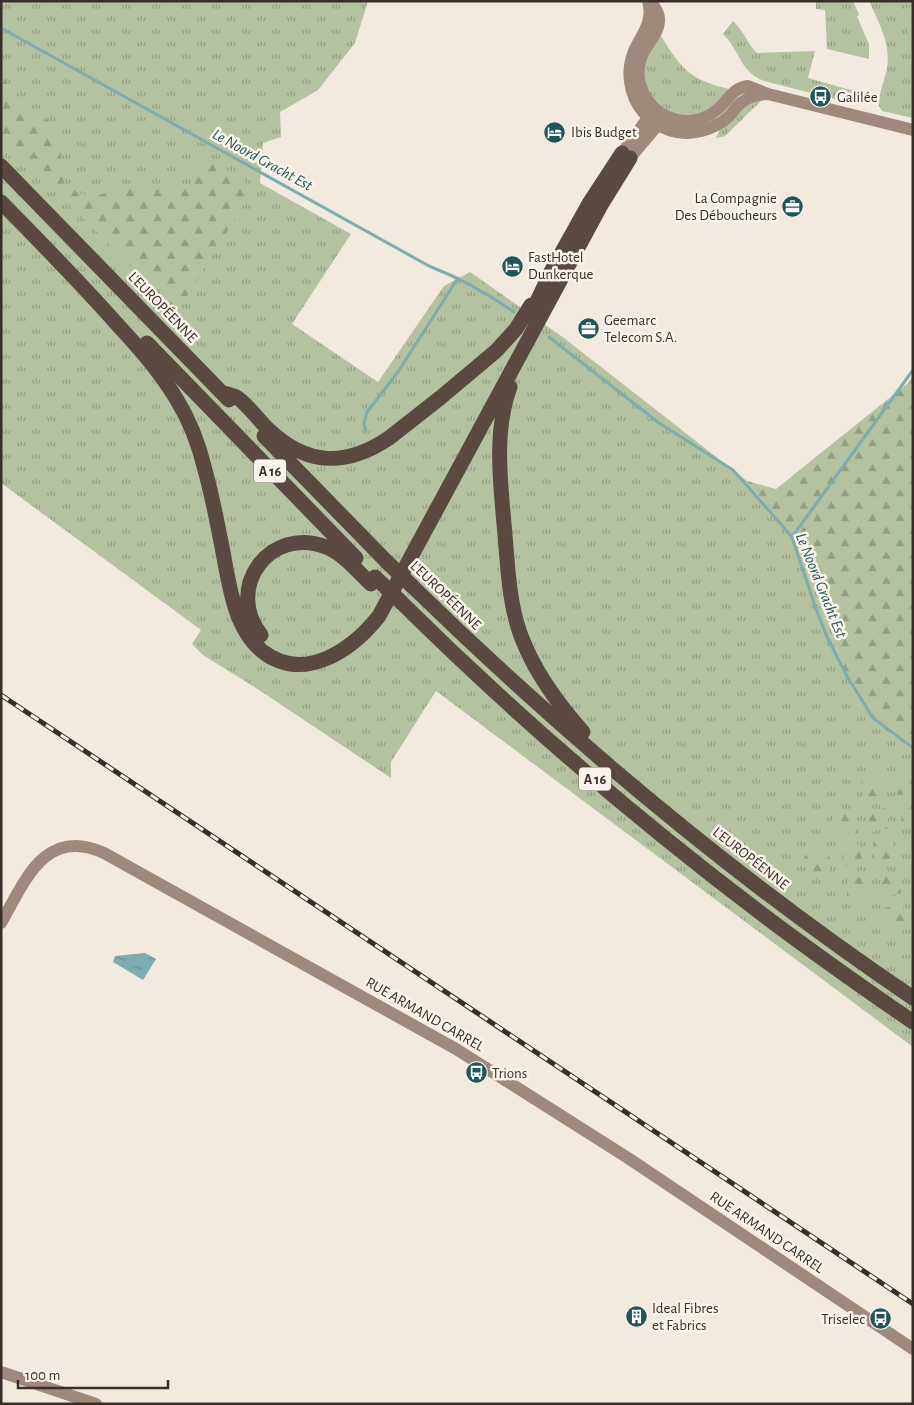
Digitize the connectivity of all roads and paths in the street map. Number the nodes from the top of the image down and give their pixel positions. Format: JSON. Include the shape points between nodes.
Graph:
{"nodes":[{"id":1,"x":649,"y":1,"type":"edge"},
{"id":2,"x":656,"y":117,"type":"junction"},
{"id":3,"x":913,"y":130,"type":"edge"},
{"id":4,"x":626,"y":156,"type":"junction"},
{"id":5,"x":1,"y":166,"type":"edge"},
{"id":6,"x":1,"y":193,"type":"edge"},
{"id":7,"x":1,"y":202,"type":"edge"},
{"id":8,"x":552,"y":270,"type":"junction"},
{"id":9,"x":529,"y":338,"type":"junction"},
{"id":10,"x":147,"y":351,"type":"junction"},
{"id":11,"x":163,"y":369,"type":"junction"},
{"id":12,"x":222,"y":392,"type":"junction"},
{"id":13,"x":373,"y":580,"type":"junction"},
{"id":14,"x":670,"y":816,"type":"junction"},
{"id":15,"x":1,"y":922,"type":"edge"},
{"id":16,"x":913,"y":998,"type":"edge"},
{"id":17,"x":913,"y":1022,"type":"edge"},
{"id":18,"x":913,"y":1349,"type":"edge"},
{"id":19,"x":1,"y":1372,"type":"edge"},
{"id":20,"x":96,"y":1404,"type":"edge"}],
"edges":[{"from":1,"to":2,"type":"street","via":[[658,12],[659,22],[643,54],[639,76],[643,93]]},
{"from":2,"to":3,"type":"street","via":[[685,121],[701,119],[746,86]]},
{"from":2,"to":4,"type":"street"},
{"from":4,"to":8,"type":"highway","via":[[590,202]]},
{"from":4,"to":9,"type":"highway"},
{"from":5,"to":12,"type":"highway","name":"L'EUROPÉENNE","number":"A 16"},
{"from":6,"to":10,"type":"highway"},
{"from":7,"to":10,"type":"highway"},
{"from":8,"to":12,"type":"highway","via":[[516,329],[496,351],[397,432],[359,454],[330,459],[296,450],[276,436],[237,397]]},
{"from":8,"to":13,"type":"highway","via":[[380,598],[360,624],[339,642],[320,651],[308,654],[288,652],[260,634],[252,621],[247,602],[248,588],[257,566],[271,552],[293,543],[311,543],[332,550]]},
{"from":9,"to":11,"type":"highway","via":[[379,616],[344,650],[312,663],[291,663],[271,656],[257,646],[244,627],[230,588],[200,450]]},
{"from":9,"to":14,"type":"highway","via":[[507,396],[500,433],[506,552],[510,591],[520,634],[535,667],[559,704],[585,734]]},
{"from":10,"to":11,"type":"highway"},
{"from":11,"to":13,"type":"highway","number":"A 16"},
{"from":12,"to":14,"type":"highway","name":"L'EUROPÉENNE","number":"A 16","bridge":true,"via":[[412,586],[522,689]]},
{"from":13,"to":17,"type":"highway","number":"A 16","bridge":true,"via":[[631,810],[821,958]]},
{"from":14,"to":16,"type":"highway","name":"L'EUROPÉENNE","number":"A 16","via":[[811,926]]},
{"from":15,"to":18,"type":"street","name":"RUE ARMAND CARREL","via":[[33,868],[54,850],[73,845],[104,853],[426,1032],[610,1146]]},
{"from":19,"to":20,"type":"street"}]}
